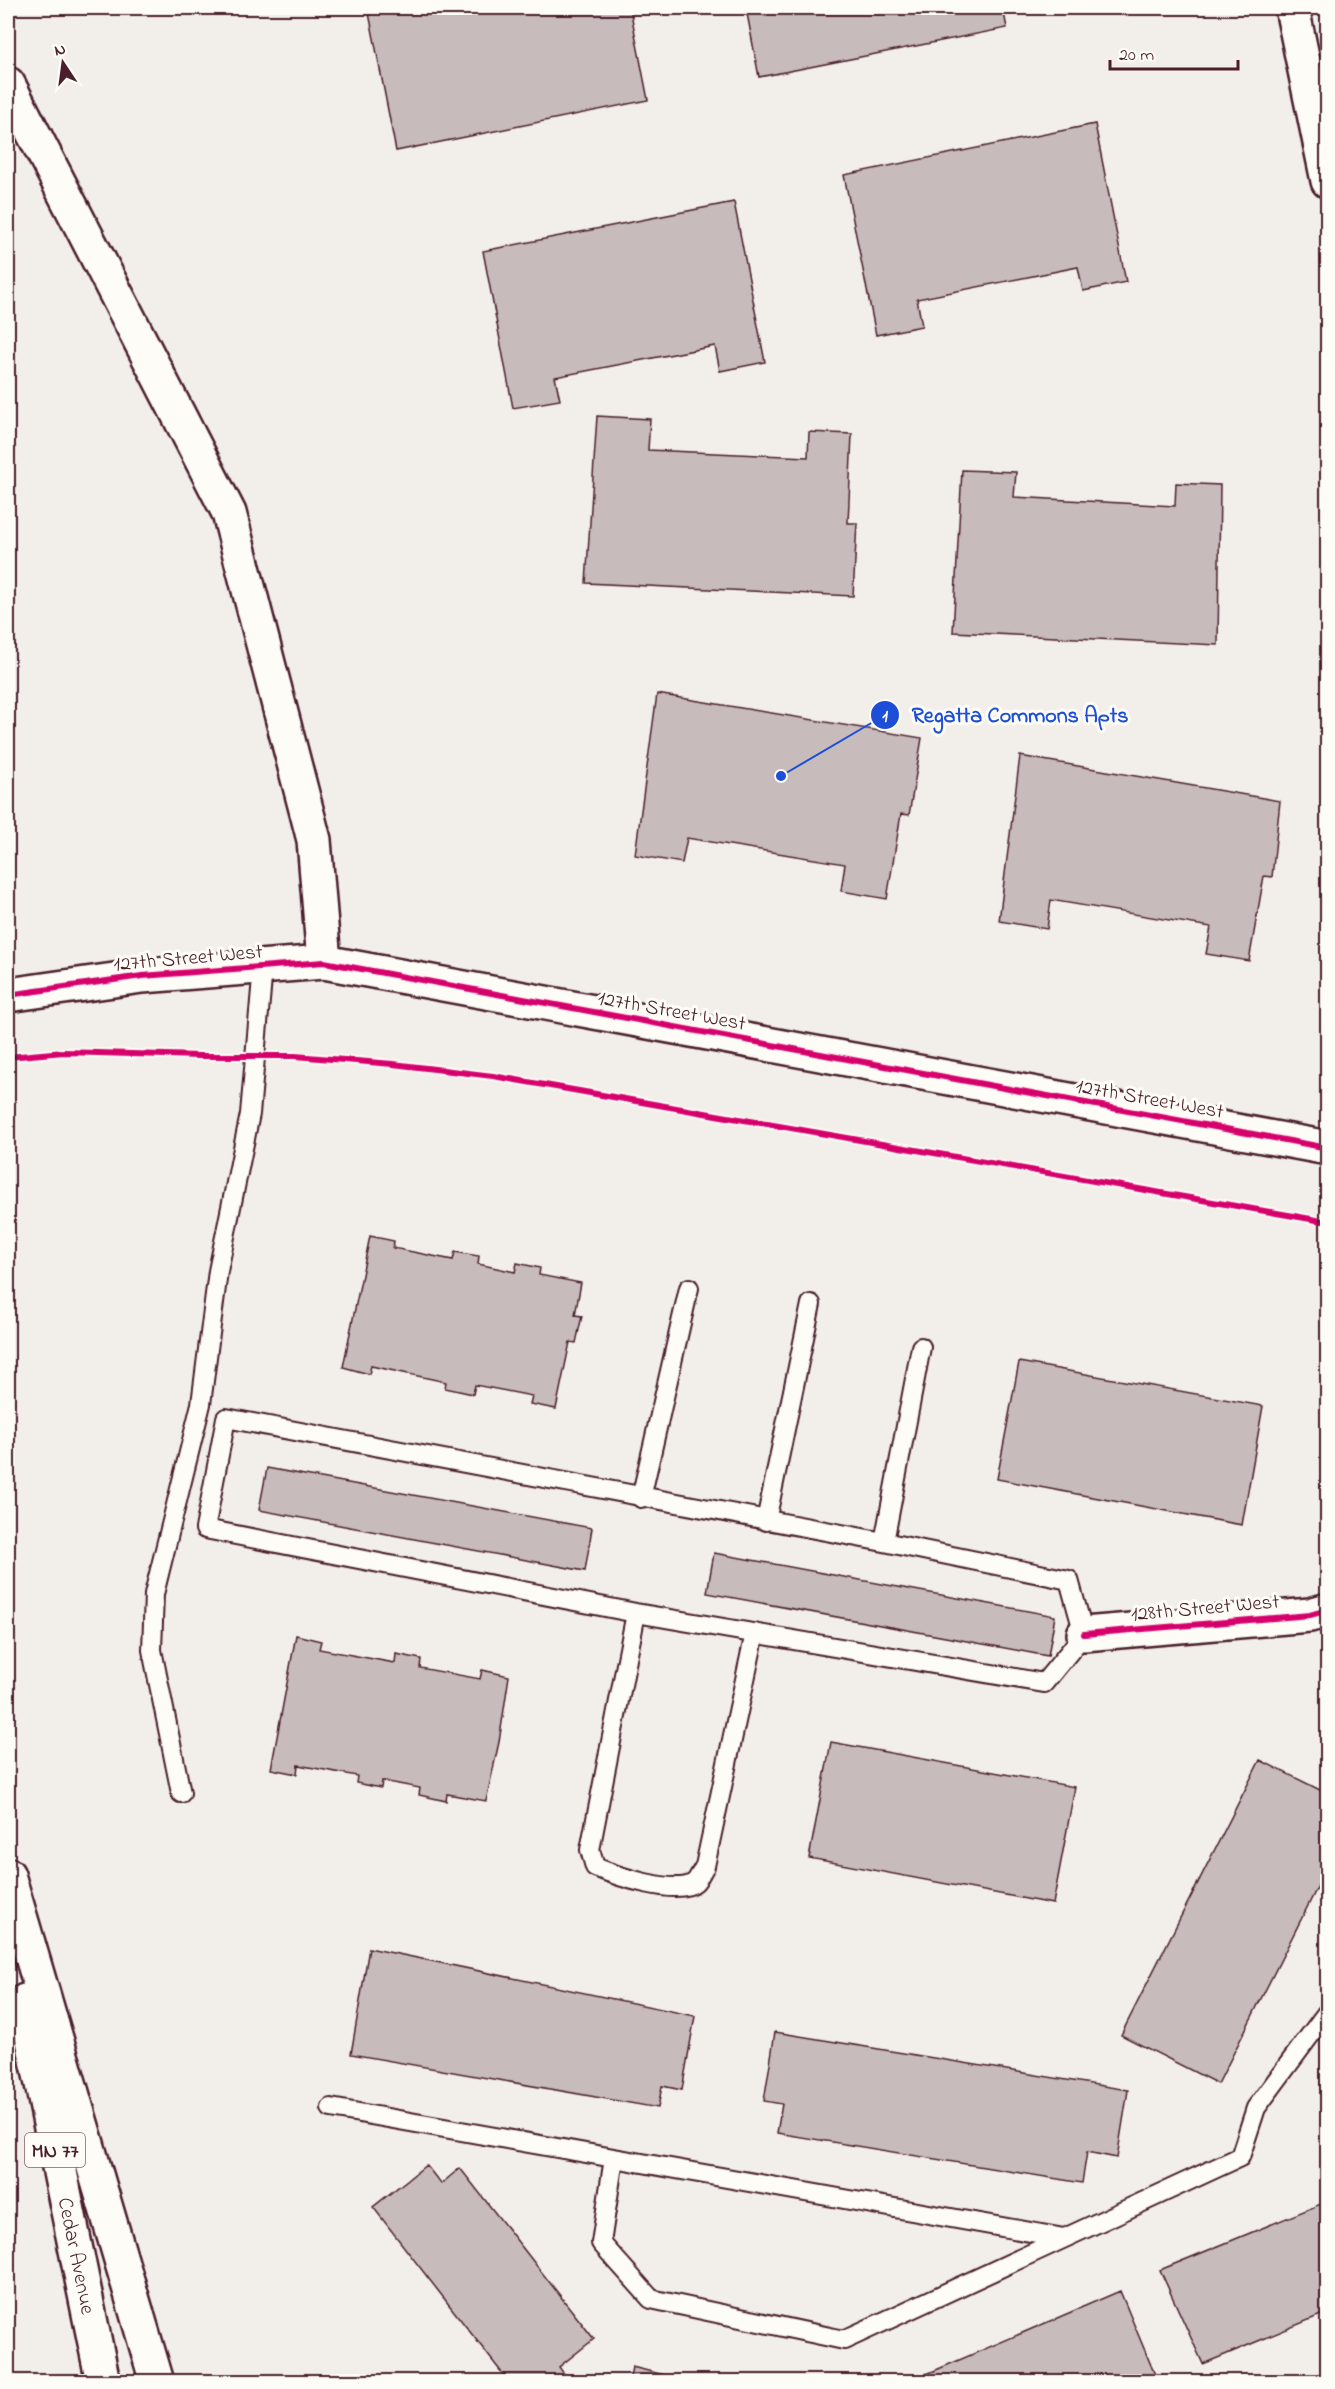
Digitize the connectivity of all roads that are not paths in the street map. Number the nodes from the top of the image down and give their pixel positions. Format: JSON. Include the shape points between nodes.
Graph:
{"nodes":[{"id":1,"x":1292,"y":8,"type":"edge"},
{"id":2,"x":8,"y":84,"type":"edge"},
{"id":3,"x":1328,"y":181,"type":"edge"},
{"id":4,"x":324,"y":962,"type":"junction"},
{"id":5,"x":263,"y":967,"type":"junction"},
{"id":6,"x":8,"y":995,"type":"edge"},
{"id":7,"x":1328,"y":1148,"type":"edge"},
{"id":8,"x":689,"y":1288,"type":"dead end"},
{"id":9,"x":811,"y":1304,"type":"dead end"},
{"id":10,"x":921,"y":1347,"type":"dead end"},
{"id":11,"x":641,"y":1498,"type":"junction"},
{"id":12,"x":766,"y":1521,"type":"junction"},
{"id":13,"x":884,"y":1542,"type":"junction"},
{"id":14,"x":1328,"y":1610,"type":"edge"},
{"id":15,"x":636,"y":1613,"type":"junction"},
{"id":16,"x":755,"y":1633,"type":"junction"},
{"id":17,"x":1084,"y":1634,"type":"junction"},
{"id":18,"x":181,"y":1793,"type":"dead end"},
{"id":19,"x":8,"y":1875,"type":"edge"},
{"id":20,"x":8,"y":1918,"type":"edge"},
{"id":21,"x":1328,"y":2011,"type":"edge"},
{"id":22,"x":331,"y":2108,"type":"dead end"},
{"id":23,"x":614,"y":2158,"type":"junction"},
{"id":24,"x":1064,"y":2238,"type":"junction"},
{"id":25,"x":103,"y":2382,"type":"edge"},
{"id":26,"x":157,"y":2382,"type":"edge"}],
"edges":[{"from":1,"to":3,"type":"main road"},
{"from":2,"to":4,"type":"main road","via":[[229,513],[314,840]]},
{"from":4,"to":5,"type":"main road","name":"127th Street West"},
{"from":4,"to":7,"type":"main road","name":"127th Street West"},
{"from":5,"to":6,"type":"main road","name":"127th Street West","via":[[142,976]]},
{"from":5,"to":18,"type":"lane","via":[[250,1114],[218,1271],[201,1404],[154,1594],[152,1650]]},
{"from":8,"to":11,"type":"lane"},
{"from":9,"to":12,"type":"lane"},
{"from":10,"to":13,"type":"lane"},
{"from":11,"to":12,"type":"lane"},
{"from":11,"to":15,"type":"lane","via":[[226,1418],[206,1529]]},
{"from":12,"to":13,"type":"lane"},
{"from":13,"to":17,"type":"lane","via":[[1069,1580]]},
{"from":14,"to":17,"type":"main road","name":"128th Street West","via":[[1310,1615]]},
{"from":15,"to":16,"type":"lane"},
{"from":15,"to":16,"type":"lane","via":[[590,1850],[595,1867],[619,1878],[678,1888],[694,1883],[705,1866]]},
{"from":16,"to":17,"type":"lane","via":[[1044,1683]]},
{"from":19,"to":26,"type":"main road"},
{"from":20,"to":25,"type":"main road","name":"Cedar Avenue","number":"MN 77"},
{"from":21,"to":24,"type":"lane","via":[[1256,2108],[1240,2157]]},
{"from":22,"to":23,"type":"lane"},
{"from":23,"to":24,"type":"lane"},
{"from":23,"to":24,"type":"lane","via":[[601,2243],[651,2299],[844,2340]]}]}
